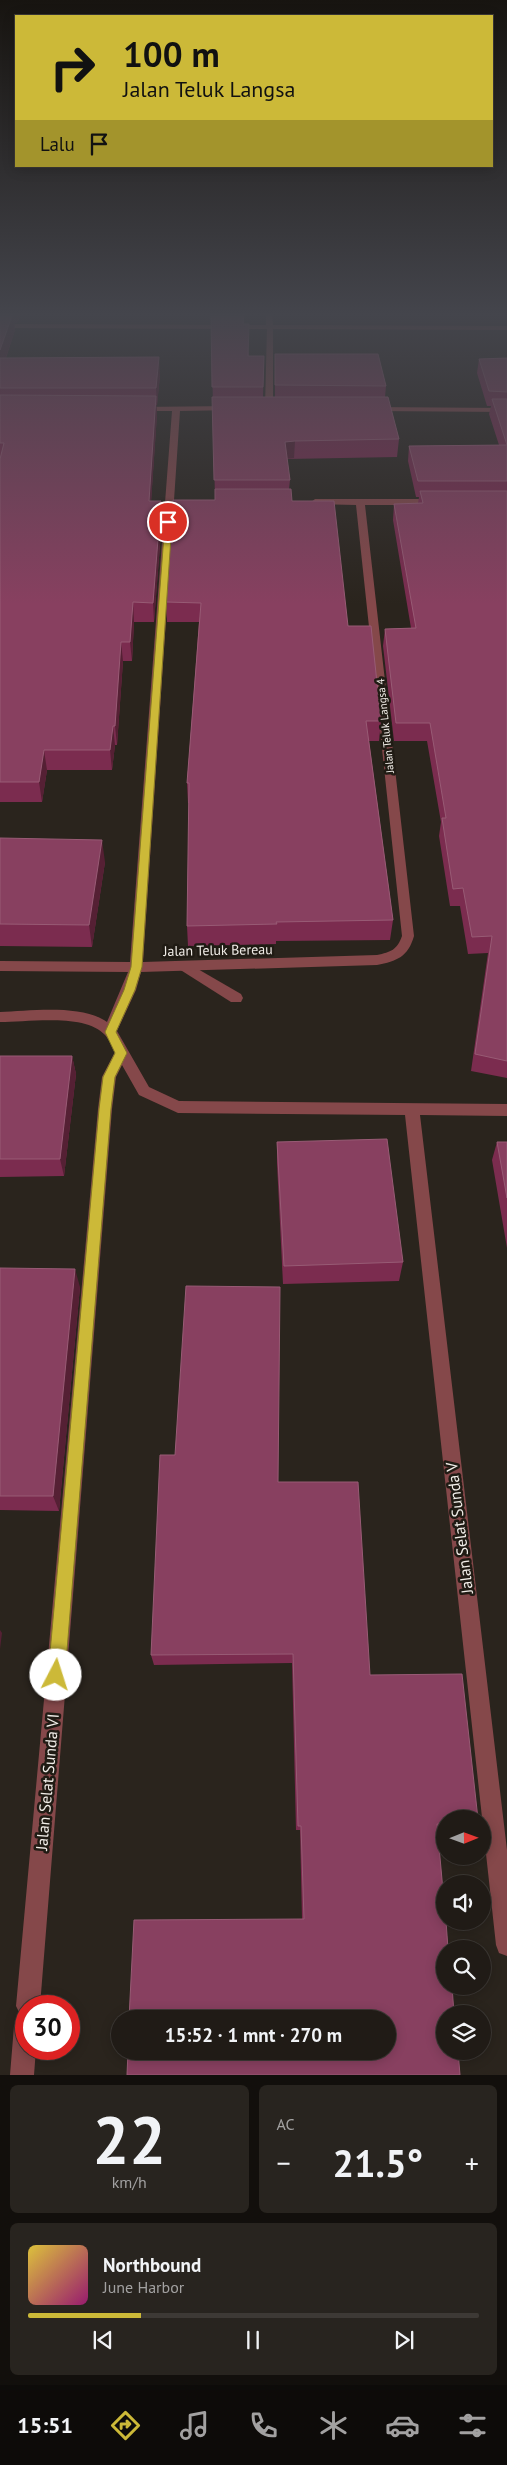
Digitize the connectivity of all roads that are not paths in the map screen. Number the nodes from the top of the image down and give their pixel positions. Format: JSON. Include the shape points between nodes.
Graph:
{"nodes":[{"id":1,"x":176,"y":410,"type":"edge"},
{"id":2,"x":484,"y":410,"type":"edge"},
{"id":3,"x":507,"y":410,"type":"edge"},
{"id":4,"x":303,"y":502,"type":"edge"},
{"id":5,"x":360,"y":502,"type":"junction"},
{"id":6,"x":448,"y":502,"type":"edge"},
{"id":7,"x":404,"y":950,"type":"joint"},
{"id":8,"x":0,"y":966,"type":"edge"},
{"id":9,"x":184,"y":966,"type":"junction"},
{"id":10,"x":136,"y":967,"type":"junction"},
{"id":11,"x":236,"y":998,"type":"dead end"},
{"id":12,"x":0,"y":1017,"type":"edge"},
{"id":13,"x":110,"y":1032,"type":"junction"},
{"id":14,"x":121,"y":1053,"type":"junction"},
{"id":15,"x":412,"y":1110,"type":"junction"},
{"id":16,"x":507,"y":1110,"type":"edge"},
{"id":17,"x":507,"y":1945,"type":"edge"},
{"id":18,"x":29,"y":1995,"type":"edge"},
{"id":19,"x":23,"y":2060,"type":"edge"},
{"id":20,"x":22,"y":2075,"type":"edge"}],
"edges":[{"from":1,"to":10,"type":"street","via":[[174,503]]},
{"from":2,"to":3,"type":"street"},
{"from":4,"to":5,"type":"street"},
{"from":5,"to":6,"type":"street"},
{"from":5,"to":7,"type":"street","name":"Jalan Teluk Langsa 4","via":[[408,936]]},
{"from":7,"to":9,"type":"street","name":"Jalan Teluk Bereau","via":[[396,956],[377,960]]},
{"from":8,"to":10,"type":"street","name":"Jalan Teluk Bereau"},
{"from":9,"to":10,"type":"street","name":"Jalan Teluk Bereau"},
{"from":9,"to":11,"type":"street"},
{"from":10,"to":13,"type":"street","via":[[130,990]]},
{"from":12,"to":13,"type":"street","via":[[73,1016],[95,1020]]},
{"from":13,"to":14,"type":"street"},
{"from":14,"to":15,"type":"street","via":[[144,1091],[178,1107]]},
{"from":14,"to":18,"type":"street","name":"Jalan Selat Sunda VI","via":[[109,1077],[105,1109]]},
{"from":15,"to":16,"type":"street"},
{"from":15,"to":17,"type":"street","name":"Jalan Selat Sunda V"},
{"from":19,"to":20,"type":"street"}]}
